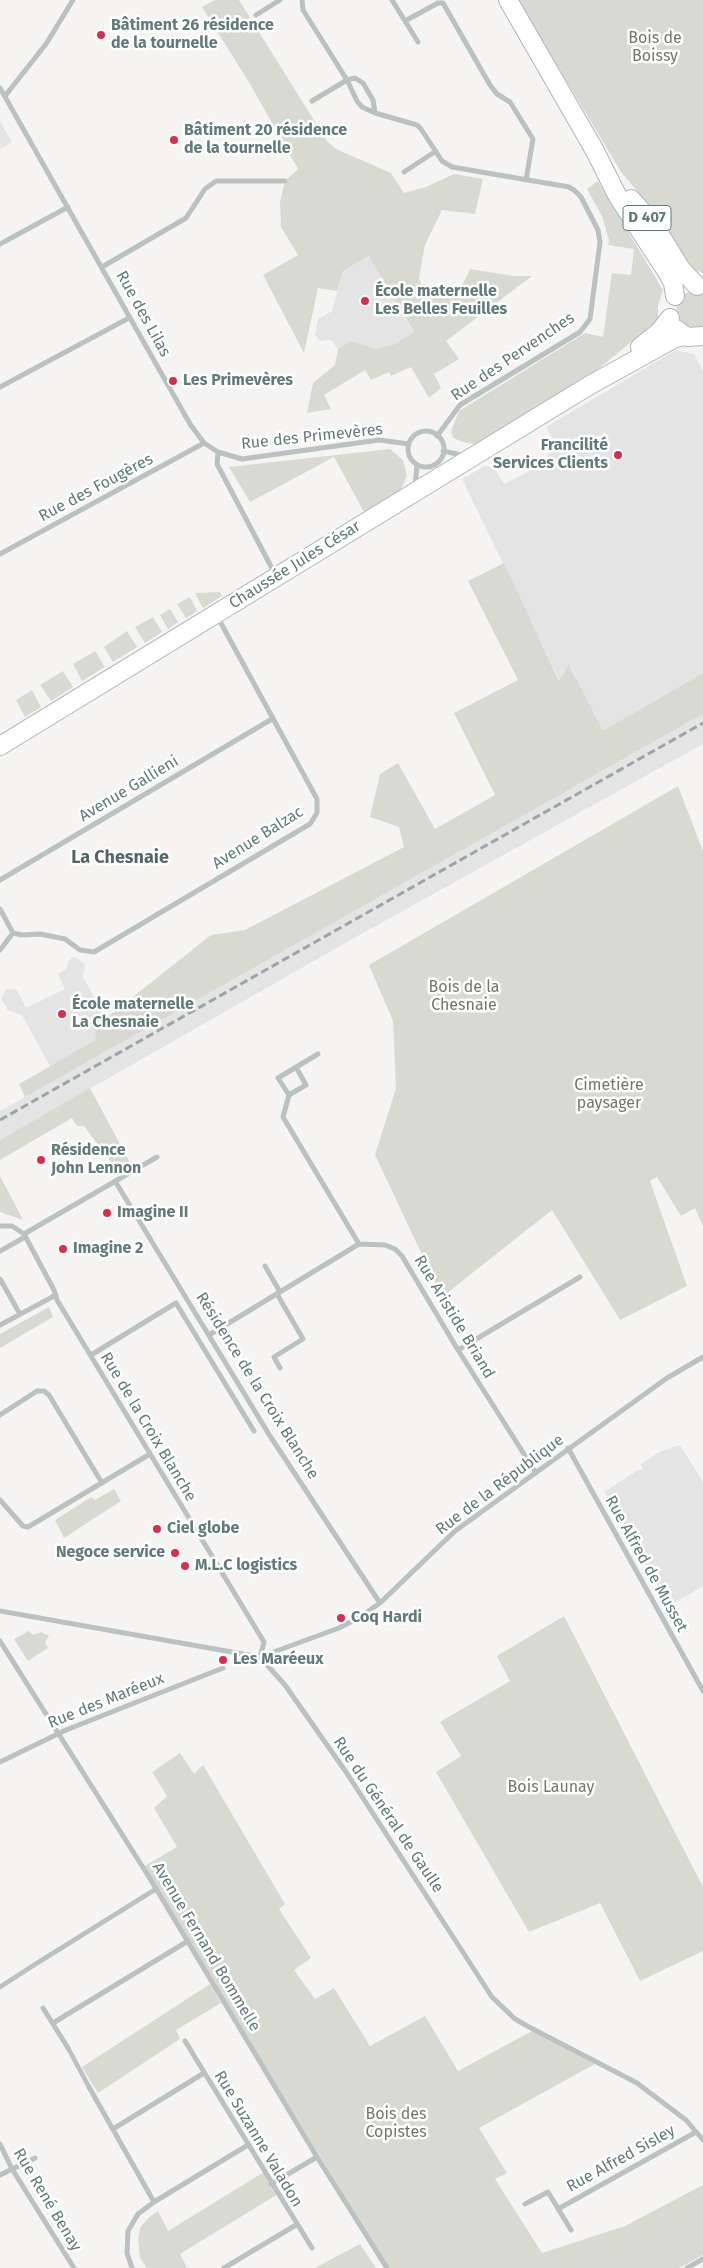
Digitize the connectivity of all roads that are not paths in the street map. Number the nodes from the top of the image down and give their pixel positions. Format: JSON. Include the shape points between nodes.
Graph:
{"nodes":[{"id":1,"x":73,"y":0,"type":"edge"},
{"id":2,"x":280,"y":0,"type":"edge"},
{"id":3,"x":302,"y":0,"type":"edge"},
{"id":4,"x":392,"y":0,"type":"edge"},
{"id":5,"x":508,"y":0,"type":"edge"},
{"id":6,"x":256,"y":15,"type":"dead end"},
{"id":7,"x":405,"y":21,"type":"junction"},
{"id":8,"x":418,"y":42,"type":"dead end"},
{"id":9,"x":347,"y":80,"type":"junction"},
{"id":10,"x":0,"y":88,"type":"edge"},
{"id":11,"x":5,"y":96,"type":"junction"},
{"id":12,"x":312,"y":101,"type":"dead end"},
{"id":13,"x":375,"y":113,"type":"junction"},
{"id":14,"x":436,"y":151,"type":"junction"},
{"id":15,"x":595,"y":151,"type":"junction"},
{"id":16,"x":404,"y":172,"type":"dead end"},
{"id":17,"x":526,"y":180,"type":"junction"},
{"id":18,"x":285,"y":181,"type":"dead end"},
{"id":19,"x":68,"y":207,"type":"junction"},
{"id":20,"x":0,"y":244,"type":"edge"},
{"id":21,"x":102,"y":267,"type":"junction"},
{"id":22,"x":700,"y":287,"type":"edge"},
{"id":23,"x":675,"y":296,"type":"junction"},
{"id":24,"x":129,"y":318,"type":"junction"},
{"id":25,"x":670,"y":318,"type":"junction"},
{"id":26,"x":694,"y":336,"type":"edge"},
{"id":27,"x":590,"y":385,"type":"junction"},
{"id":28,"x":0,"y":387,"type":"edge"},
{"id":29,"x":437,"y":436,"type":"junction"},
{"id":30,"x":204,"y":443,"type":"junction"},
{"id":31,"x":409,"y":444,"type":"junction"},
{"id":32,"x":443,"y":451,"type":"junction"},
{"id":33,"x":218,"y":452,"type":"junction"},
{"id":34,"x":474,"y":457,"type":"junction"},
{"id":35,"x":417,"y":465,"type":"junction"},
{"id":36,"x":415,"y":492,"type":"junction"},
{"id":37,"x":0,"y":554,"type":"edge"},
{"id":38,"x":275,"y":575,"type":"junction"},
{"id":39,"x":216,"y":614,"type":"junction"},
{"id":40,"x":272,"y":718,"type":"junction"},
{"id":41,"x":0,"y":746,"type":"edge"},
{"id":42,"x":0,"y":880,"type":"edge"},
{"id":43,"x":0,"y":909,"type":"edge"},
{"id":44,"x":13,"y":933,"type":"junction"},
{"id":45,"x":0,"y":950,"type":"edge"},
{"id":46,"x":318,"y":1054,"type":"dead end"},
{"id":47,"x":296,"y":1067,"type":"junction"},
{"id":48,"x":289,"y":1095,"type":"junction"},
{"id":49,"x":157,"y":1157,"type":"dead end"},
{"id":50,"x":115,"y":1181,"type":"junction"},
{"id":51,"x":0,"y":1226,"type":"edge"},
{"id":52,"x":24,"y":1235,"type":"junction"},
{"id":53,"x":359,"y":1244,"type":"junction"},
{"id":54,"x":0,"y":1251,"type":"edge"},
{"id":55,"x":265,"y":1266,"type":"dead end"},
{"id":56,"x":580,"y":1277,"type":"dead end"},
{"id":57,"x":0,"y":1279,"type":"edge"},
{"id":58,"x":278,"y":1293,"type":"junction"},
{"id":59,"x":56,"y":1295,"type":"junction"},
{"id":60,"x":20,"y":1314,"type":"junction"},
{"id":61,"x":0,"y":1325,"type":"edge"},
{"id":62,"x":209,"y":1334,"type":"junction"},
{"id":63,"x":458,"y":1350,"type":"junction"},
{"id":64,"x":91,"y":1355,"type":"junction"},
{"id":65,"x":703,"y":1357,"type":"edge"},
{"id":66,"x":280,"y":1368,"type":"dead end"},
{"id":67,"x":0,"y":1415,"type":"edge"},
{"id":68,"x":254,"y":1432,"type":"dead end"},
{"id":69,"x":568,"y":1448,"type":"junction"},
{"id":70,"x":150,"y":1454,"type":"junction"},
{"id":71,"x":536,"y":1474,"type":"junction"},
{"id":72,"x":102,"y":1482,"type":"junction"},
{"id":73,"x":0,"y":1500,"type":"edge"},
{"id":74,"x":380,"y":1603,"type":"junction"},
{"id":75,"x":0,"y":1611,"type":"edge"},
{"id":76,"x":0,"y":1641,"type":"edge"},
{"id":77,"x":260,"y":1657,"type":"junction"},
{"id":78,"x":223,"y":1668,"type":"dead end"},
{"id":79,"x":703,"y":1691,"type":"edge"},
{"id":80,"x":58,"y":1733,"type":"junction"},
{"id":81,"x":0,"y":1762,"type":"edge"},
{"id":82,"x":156,"y":1889,"type":"junction"},
{"id":83,"x":188,"y":1941,"type":"junction"},
{"id":84,"x":34,"y":1966,"type":"joint"},
{"id":85,"x":0,"y":1987,"type":"edge"},
{"id":86,"x":44,"y":2008,"type":"dead end"},
{"id":87,"x":53,"y":2023,"type":"junction"},
{"id":88,"x":185,"y":2041,"type":"dead end"},
{"id":89,"x":68,"y":2048,"type":"joint"},
{"id":90,"x":204,"y":2073,"type":"junction"},
{"id":91,"x":89,"y":2086,"type":"joint"},
{"id":92,"x":113,"y":2129,"type":"junction"},
{"id":93,"x":696,"y":2132,"type":"junction"},
{"id":94,"x":703,"y":2140,"type":"edge"},
{"id":95,"x":0,"y":2144,"type":"edge"},
{"id":96,"x":248,"y":2145,"type":"junction"},
{"id":97,"x":317,"y":2157,"type":"junction"},
{"id":98,"x":36,"y":2158,"type":"dead end"},
{"id":99,"x":12,"y":2169,"type":"junction"},
{"id":100,"x":0,"y":2175,"type":"edge"},
{"id":101,"x":271,"y":2184,"type":"junction"},
{"id":102,"x":154,"y":2202,"type":"junction"},
{"id":103,"x":525,"y":2204,"type":"dead end"},
{"id":104,"x":558,"y":2209,"type":"junction"},
{"id":105,"x":296,"y":2224,"type":"junction"},
{"id":106,"x":571,"y":2230,"type":"dead end"},
{"id":107,"x":312,"y":2248,"type":"dead end"},
{"id":108,"x":703,"y":2259,"type":"edge"},
{"id":109,"x":74,"y":2268,"type":"edge"},
{"id":110,"x":132,"y":2268,"type":"edge"},
{"id":111,"x":224,"y":2268,"type":"edge"},
{"id":112,"x":387,"y":2268,"type":"edge"},
{"id":113,"x":687,"y":2268,"type":"edge"}],
"edges":[{"from":1,"to":11,"type":"street","via":[[46,44]]},
{"from":2,"to":6,"type":"street"},
{"from":3,"to":9,"type":"street","via":[[303,10]]},
{"from":4,"to":7,"type":"street"},
{"from":5,"to":15,"type":"main road","number":"D 407"},
{"from":7,"to":8,"type":"street"},
{"from":7,"to":17,"type":"street","via":[[438,3],[444,3],[490,85],[510,102],[532,139]]},
{"from":9,"to":12,"type":"street"},
{"from":9,"to":13,"type":"street","via":[[362,107]]},
{"from":9,"to":13,"type":"street","via":[[355,78],[363,83],[373,100]]},
{"from":10,"to":11,"type":"street","name":"Rue des Lilas"},
{"from":11,"to":19,"type":"street","name":"Rue des Lilas"},
{"from":13,"to":14,"type":"street","via":[[417,125]]},
{"from":14,"to":16,"type":"street"},
{"from":14,"to":17,"type":"street","via":[[442,161],[452,167]]},
{"from":15,"to":22,"type":"main road","number":"D 407","via":[[654,226],[681,269]]},
{"from":15,"to":23,"type":"main road","number":"D 407","via":[[617,195],[671,279]]},
{"from":17,"to":29,"type":"street","name":"Rue des Pervenches","via":[[568,187],[581,197],[598,230],[600,242],[590,319],[580,332],[460,405]]},
{"from":18,"to":21,"type":"street","via":[[216,181],[205,189],[186,218]]},
{"from":19,"to":20,"type":"street"},
{"from":19,"to":21,"type":"street","name":"Rue des Lilas"},
{"from":21,"to":24,"type":"street","name":"Rue des Lilas"},
{"from":22,"to":23,"type":"main road","via":[[685,288]]},
{"from":23,"to":25,"type":"main road","via":[[670,306]]},
{"from":24,"to":28,"type":"street"},
{"from":24,"to":30,"type":"street","name":"Rue des Lilas"},
{"from":25,"to":26,"type":"main road","via":[[676,330]]},
{"from":25,"to":27,"type":"main road","name":"Chaussée Jules César","via":[[659,332]]},
{"from":26,"to":27,"type":"main road","name":"Chaussée Jules César","via":[[675,338]]},
{"from":27,"to":34,"type":"main road","name":"Chaussée Jules César"},
{"from":29,"to":31,"type":"street","via":[[424,432],[414,436]]},
{"from":29,"to":32,"type":"street"},
{"from":30,"to":33,"type":"street","name":"Rue des Lilas"},
{"from":30,"to":37,"type":"street","name":"Rue des Fougères"},
{"from":31,"to":33,"type":"street","name":"Rue des Primevères","via":[[379,440],[242,459]]},
{"from":31,"to":35,"type":"street","via":[[408,454]]},
{"from":32,"to":34,"type":"street"},
{"from":32,"to":35,"type":"street","via":[[434,465]]},
{"from":33,"to":38,"type":"street","via":[[217,464]]},
{"from":34,"to":36,"type":"main road","name":"Chaussée Jules César"},
{"from":35,"to":36,"type":"street"},
{"from":36,"to":38,"type":"main road","name":"Chaussée Jules César"},
{"from":38,"to":39,"type":"main road","name":"Chaussée Jules César"},
{"from":39,"to":40,"type":"street","name":"Avenue Balzac"},
{"from":39,"to":41,"type":"main road","name":"Chaussée Jules César"},
{"from":40,"to":42,"type":"street","name":"Avenue Gallieni"},
{"from":40,"to":44,"type":"street","name":"Avenue Balzac","via":[[317,799],[317,813],[310,824],[94,952],[80,950],[65,939]]},
{"from":43,"to":44,"type":"street"},
{"from":44,"to":45,"type":"street"},
{"from":46,"to":47,"type":"street"},
{"from":47,"to":48,"type":"street","via":[[306,1085]]},
{"from":47,"to":48,"type":"street","via":[[278,1078]]},
{"from":48,"to":53,"type":"street","via":[[283,1116]]},
{"from":49,"to":50,"type":"street"},
{"from":50,"to":52,"type":"street"},
{"from":50,"to":62,"type":"street","name":"Résidence de la Croix Blanche"},
{"from":51,"to":52,"type":"street","via":[[12,1226]]},
{"from":52,"to":54,"type":"street"},
{"from":52,"to":59,"type":"street","name":"Rue de la Croix Blanche"},
{"from":53,"to":58,"type":"street"},
{"from":53,"to":63,"type":"street","name":"Rue Aristide Briand","via":[[385,1245],[399,1252]]},
{"from":55,"to":58,"type":"street"},
{"from":56,"to":63,"type":"street"},
{"from":57,"to":60,"type":"street"},
{"from":58,"to":62,"type":"street"},
{"from":58,"to":66,"type":"street","via":[[303,1339],[274,1357]]},
{"from":59,"to":60,"type":"street"},
{"from":59,"to":64,"type":"street","name":"Rue de la Croix Blanche"},
{"from":60,"to":61,"type":"street"},
{"from":62,"to":74,"type":"street","name":"Résidence de la Croix Blanche","via":[[270,1436]]},
{"from":63,"to":71,"type":"street","name":"Rue Aristide Briand"},
{"from":64,"to":68,"type":"street","via":[[176,1304]]},
{"from":64,"to":70,"type":"street","name":"Rue de la Croix Blanche"},
{"from":65,"to":69,"type":"street","name":"Rue de la République","via":[[667,1378]]},
{"from":67,"to":72,"type":"street","via":[[37,1391],[44,1391]]},
{"from":69,"to":71,"type":"street","name":"Rue de la République"},
{"from":69,"to":79,"type":"street","name":"Rue Alfred de Musset"},
{"from":70,"to":72,"type":"street"},
{"from":70,"to":77,"type":"street","name":"Rue de la Croix Blanche","via":[[264,1642]]},
{"from":71,"to":74,"type":"street","name":"Rue de la République","via":[[455,1531]]},
{"from":72,"to":73,"type":"street","via":[[28,1528]]},
{"from":74,"to":77,"type":"street","name":"Rue de la République","via":[[339,1628]]},
{"from":75,"to":77,"type":"street"},
{"from":76,"to":80,"type":"street","name":"Avenue Fernand Bommelle"},
{"from":77,"to":93,"type":"street","name":"Rue du Général de Gaulle","via":[[285,1685],[340,1764],[492,1997],[515,2019],[637,2083],[686,2120]]},
{"from":78,"to":80,"type":"street","name":"Rue des Maréeux"},
{"from":80,"to":81,"type":"street","name":"Rue des Maréeux"},
{"from":80,"to":82,"type":"street","name":"Avenue Fernand Bommelle"},
{"from":82,"to":83,"type":"street","name":"Avenue Fernand Bommelle"},
{"from":82,"to":84,"type":"street"},
{"from":83,"to":87,"type":"street"},
{"from":83,"to":97,"type":"street","name":"Avenue Fernand Bommelle"},
{"from":84,"to":85,"type":"street"},
{"from":86,"to":87,"type":"street"},
{"from":87,"to":89,"type":"street"},
{"from":88,"to":90,"type":"street","name":"Rue Suzanne Valadon"},
{"from":89,"to":91,"type":"street"},
{"from":90,"to":92,"type":"street"},
{"from":90,"to":96,"type":"street","name":"Rue Suzanne Valadon"},
{"from":91,"to":92,"type":"street"},
{"from":92,"to":102,"type":"street"},
{"from":93,"to":94,"type":"street","name":"Rue du Général de Gaulle"},
{"from":93,"to":104,"type":"street","name":"Rue Alfred Sisley"},
{"from":95,"to":99,"type":"street","name":"Rue René Benay"},
{"from":96,"to":101,"type":"street","name":"Rue Suzanne Valadon"},
{"from":96,"to":102,"type":"street"},
{"from":97,"to":101,"type":"street"},
{"from":97,"to":112,"type":"street","name":"Avenue Fernand Bommelle"},
{"from":98,"to":99,"type":"street"},
{"from":99,"to":100,"type":"street"},
{"from":99,"to":109,"type":"street","name":"Rue René Benay"},
{"from":101,"to":105,"type":"street","name":"Rue Suzanne Valadon"},
{"from":102,"to":110,"type":"street","via":[[138,2214],[128,2231],[127,2254]]},
{"from":103,"to":104,"type":"street","name":"Rue Alfred Sisley","via":[[548,2192]]},
{"from":104,"to":106,"type":"street","name":"Rue Alfred Sisley"},
{"from":105,"to":107,"type":"street","name":"Rue Suzanne Valadon"},
{"from":105,"to":111,"type":"street"},
{"from":108,"to":113,"type":"street"}]}
